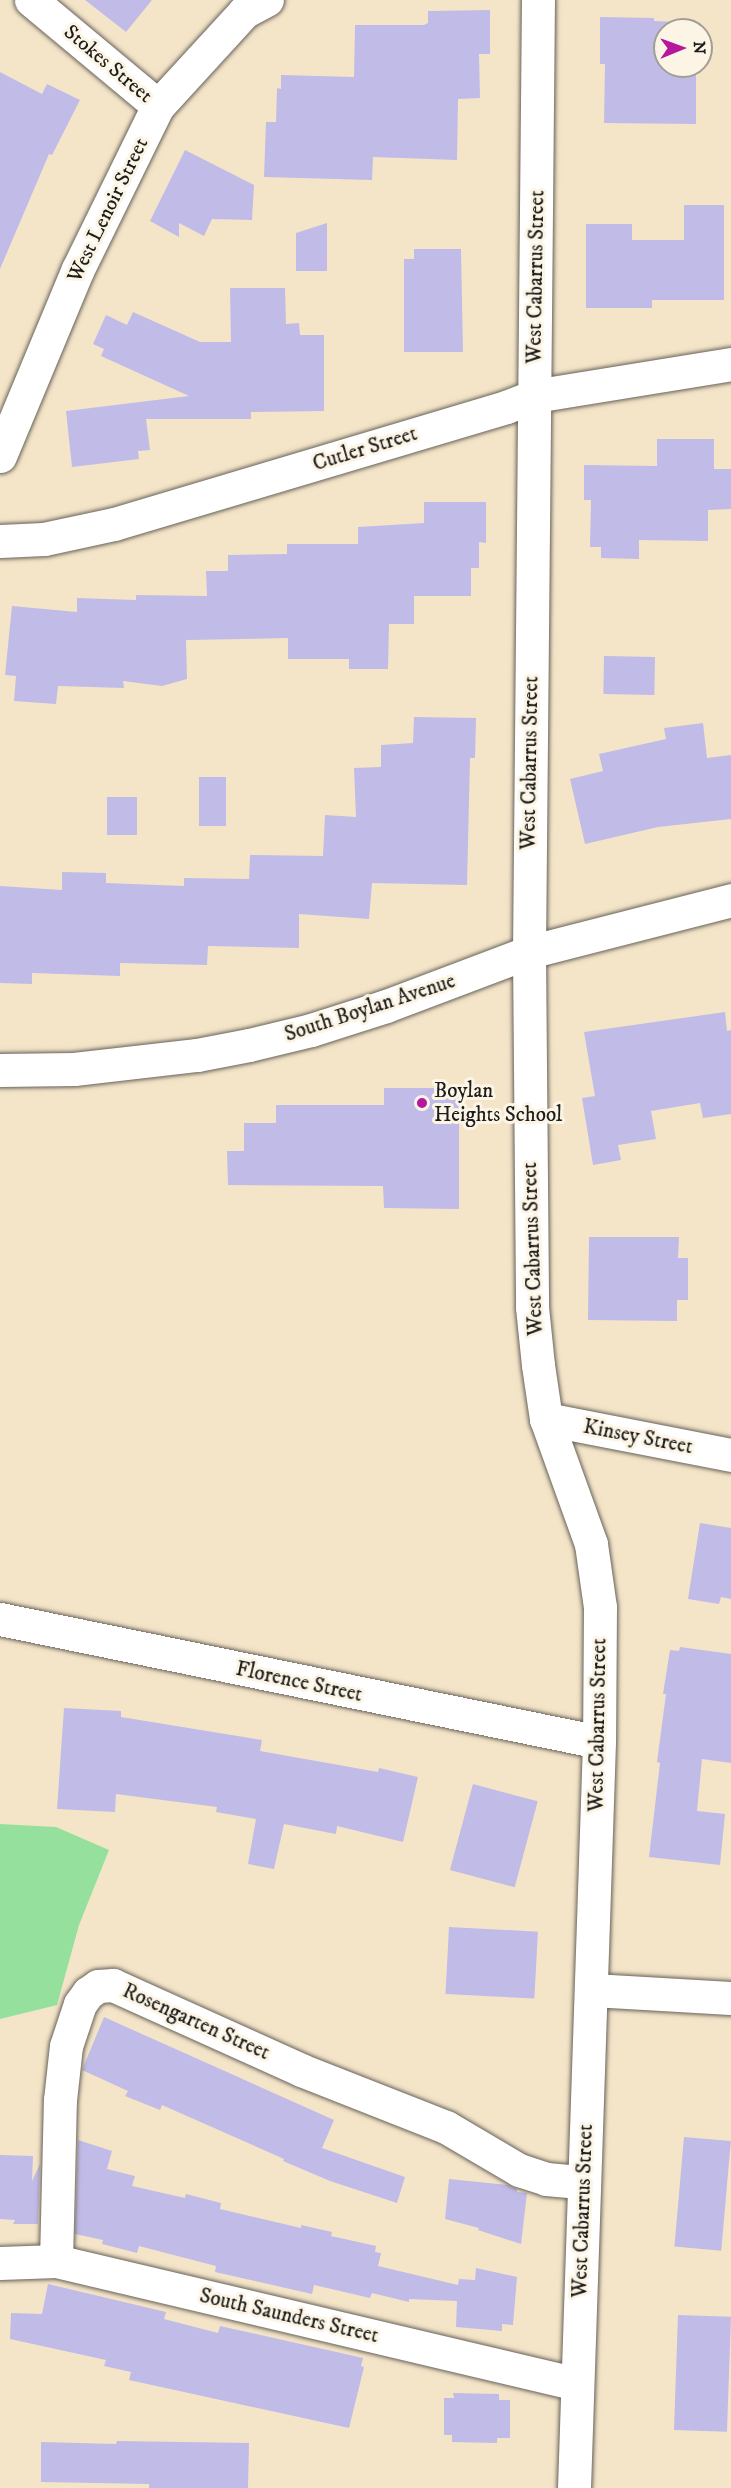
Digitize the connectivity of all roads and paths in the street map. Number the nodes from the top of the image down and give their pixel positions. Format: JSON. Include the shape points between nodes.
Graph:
{"nodes":[{"id":1,"x":31,"y":0,"type":"edge"},
{"id":2,"x":267,"y":0,"type":"edge"},
{"id":3,"x":538,"y":0,"type":"edge"},
{"id":4,"x":158,"y":106,"type":"junction"},
{"id":5,"x":731,"y":364,"type":"edge"},
{"id":6,"x":534,"y":396,"type":"junction"},
{"id":7,"x":0,"y":456,"type":"edge"},
{"id":8,"x":0,"y":541,"type":"edge"},
{"id":9,"x":731,"y":900,"type":"edge"},
{"id":10,"x":529,"y":952,"type":"junction"},
{"id":11,"x":0,"y":1070,"type":"edge"},
{"id":12,"x":546,"y":1419,"type":"junction"},
{"id":13,"x":731,"y":1455,"type":"edge"},
{"id":14,"x":0,"y":1619,"type":"edge"},
{"id":15,"x":599,"y":1742,"type":"junction"},
{"id":16,"x":592,"y":1990,"type":"junction"},
{"id":17,"x":731,"y":1998,"type":"edge"},
{"id":18,"x":583,"y":2182,"type":"junction"},
{"id":19,"x":56,"y":2261,"type":"junction"},
{"id":20,"x":0,"y":2263,"type":"edge"},
{"id":21,"x":577,"y":2384,"type":"junction"},
{"id":22,"x":574,"y":2488,"type":"edge"}],
"edges":[{"from":1,"to":4,"type":"street","name":"Stokes Street"},
{"from":2,"to":4,"type":"street","name":"West Lenoir Street","via":[[244,12]]},
{"from":3,"to":6,"type":"street","name":"West Cabarrus Street"},
{"from":4,"to":7,"type":"street","name":"West Lenoir Street","via":[[78,269]]},
{"from":5,"to":6,"type":"street","name":"Cutler Street"},
{"from":6,"to":8,"type":"street","name":"Cutler Street","via":[[114,524],[44,539]]},
{"from":6,"to":10,"type":"street","name":"West Cabarrus Street"},
{"from":9,"to":10,"type":"street","name":"South Boylan Avenue"},
{"from":10,"to":11,"type":"street","name":"South Boylan Avenue","via":[[386,1006],[249,1046],[74,1069]]},
{"from":10,"to":12,"type":"street","name":"West Cabarrus Street","via":[[532,1307]]},
{"from":12,"to":13,"type":"street","name":"Kinsey Street"},
{"from":12,"to":15,"type":"street","name":"West Cabarrus Street","via":[[591,1544],[600,1607]]},
{"from":14,"to":15,"type":"street","name":"Florence Street"},
{"from":15,"to":16,"type":"street","name":"West Cabarrus Street"},
{"from":16,"to":17,"type":"street"},
{"from":16,"to":18,"type":"street","name":"West Cabarrus Street"},
{"from":18,"to":19,"type":"street","name":"Rosengarten Street","via":[[519,2170],[446,2127],[301,2070],[113,1985],[98,1986],[80,2004],[66,2046],[60,2100]]},
{"from":18,"to":21,"type":"street","name":"West Cabarrus Street"},
{"from":19,"to":20,"type":"street","name":"South Saunders Street"},
{"from":19,"to":21,"type":"street","name":"South Saunders Street"},
{"from":21,"to":22,"type":"street","name":"West Cabarrus Street"}]}
